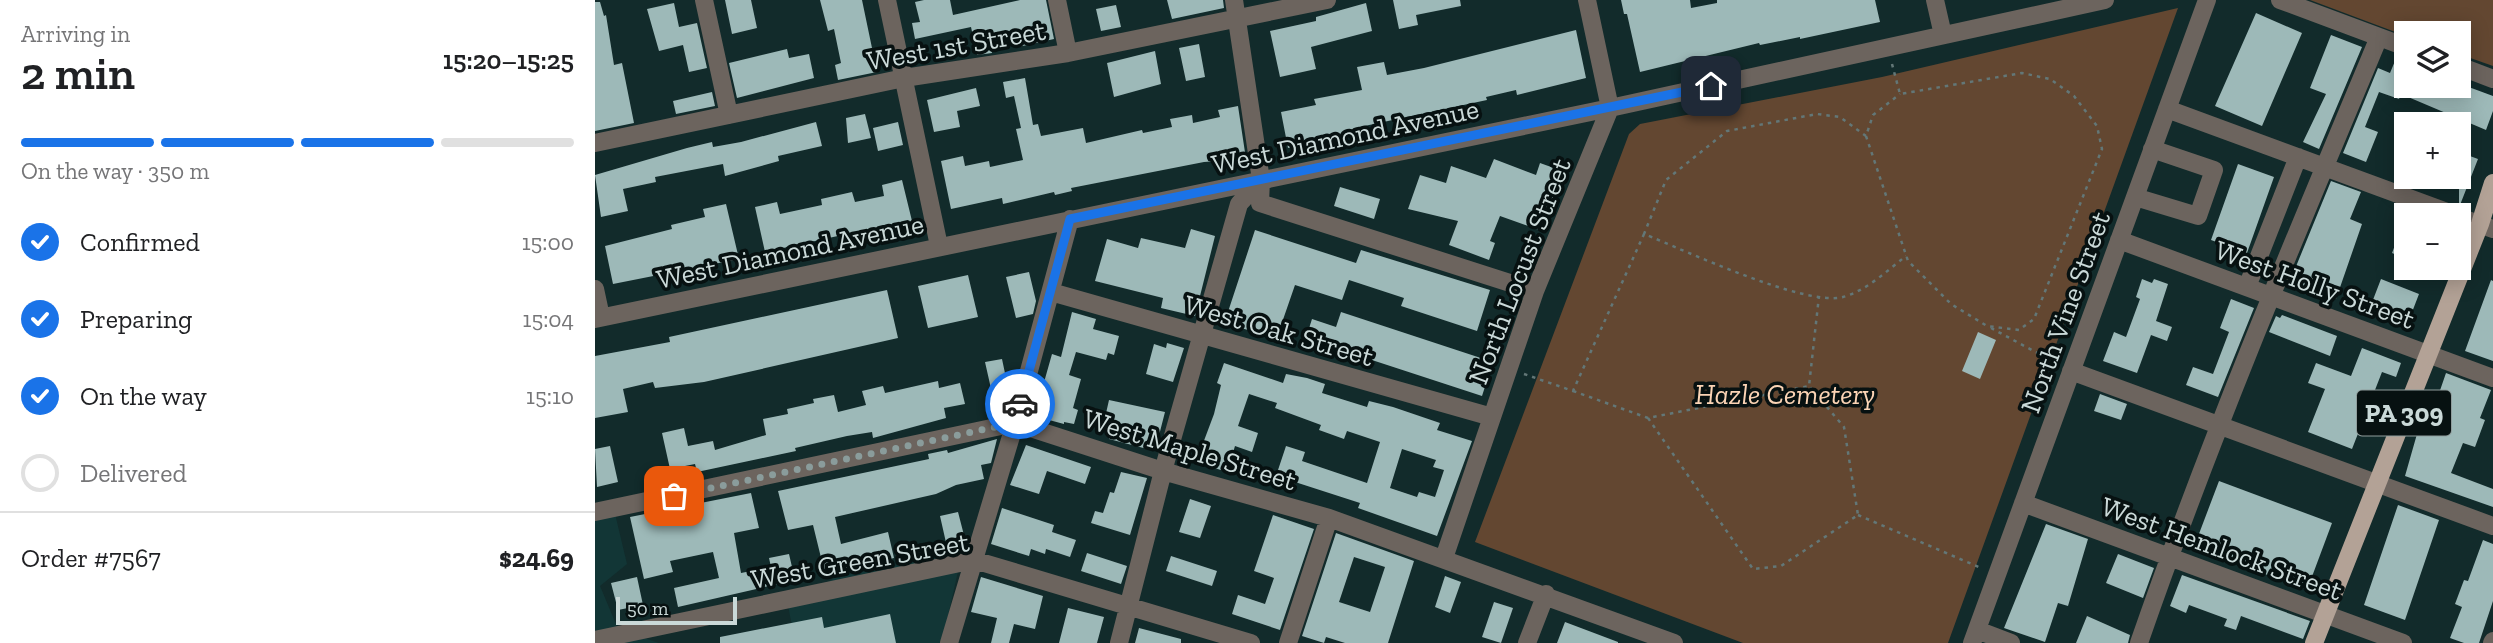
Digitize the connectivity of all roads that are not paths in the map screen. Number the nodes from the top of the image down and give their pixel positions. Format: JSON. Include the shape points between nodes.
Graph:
{"nodes":[{"id":1,"x":704,"y":0,"type":"edge"},
{"id":2,"x":887,"y":0,"type":"edge"},
{"id":3,"x":1057,"y":0,"type":"edge"},
{"id":4,"x":1234,"y":0,"type":"edge"},
{"id":5,"x":1327,"y":0,"type":"edge"},
{"id":6,"x":1587,"y":0,"type":"edge"},
{"id":7,"x":1935,"y":0,"type":"edge"},
{"id":8,"x":2105,"y":0,"type":"edge"},
{"id":9,"x":2207,"y":0,"type":"edge"},
{"id":10,"x":2280,"y":0,"type":"edge"},
{"id":11,"x":1238,"y":19,"type":"junction"},
{"id":12,"x":1943,"y":35,"type":"junction"},
{"id":13,"x":2379,"y":37,"type":"junction"},
{"id":14,"x":2394,"y":43,"type":"edge"},
{"id":15,"x":1068,"y":52,"type":"junction"},
{"id":16,"x":2471,"y":71,"type":"edge"},
{"id":17,"x":904,"y":78,"type":"junction"},
{"id":18,"x":2493,"y":79,"type":"edge"},
{"id":19,"x":1610,"y":108,"type":"junction"},
{"id":20,"x":2167,"y":109,"type":"junction"},
{"id":21,"x":729,"y":115,"type":"junction"},
{"id":22,"x":595,"y":143,"type":"edge"},
{"id":23,"x":2152,"y":149,"type":"junction"},
{"id":24,"x":2298,"y":157,"type":"junction"},
{"id":25,"x":2325,"y":167,"type":"junction"},
{"id":26,"x":1261,"y":180,"type":"junction"},
{"id":27,"x":2493,"y":183,"type":"edge"},
{"id":28,"x":2135,"y":197,"type":"junction"},
{"id":29,"x":2422,"y":203,"type":"edge"},
{"id":30,"x":1070,"y":219,"type":"junction"},
{"id":31,"x":2486,"y":227,"type":"edge"},
{"id":32,"x":2119,"y":240,"type":"junction"},
{"id":33,"x":939,"y":246,"type":"junction"},
{"id":34,"x":2247,"y":287,"type":"junction"},
{"id":35,"x":595,"y":289,"type":"edge"},
{"id":36,"x":1535,"y":290,"type":"junction"},
{"id":37,"x":1051,"y":292,"type":"junction"},
{"id":38,"x":2271,"y":296,"type":"junction"},
{"id":39,"x":598,"y":318,"type":"edge"},
{"id":40,"x":1202,"y":335,"type":"junction"},
{"id":41,"x":2427,"y":354,"type":"junction"},
{"id":42,"x":2071,"y":370,"type":"junction"},
{"id":43,"x":2493,"y":378,"type":"edge"},
{"id":44,"x":1492,"y":417,"type":"junction"},
{"id":45,"x":1014,"y":423,"type":"junction"},
{"id":46,"x":2221,"y":426,"type":"junction"},
{"id":47,"x":1163,"y":471,"type":"junction"},
{"id":48,"x":2376,"y":483,"type":"junction"},
{"id":49,"x":2023,"y":503,"type":"junction"},
{"id":50,"x":595,"y":512,"type":"edge"},
{"id":51,"x":1329,"y":518,"type":"junction"},
{"id":52,"x":2493,"y":526,"type":"edge"},
{"id":53,"x":2169,"y":556,"type":"junction"},
{"id":54,"x":1444,"y":558,"type":"junction"},
{"id":55,"x":974,"y":560,"type":"junction"},
{"id":56,"x":1546,"y":594,"type":"junction"},
{"id":57,"x":1129,"y":604,"type":"junction"},
{"id":58,"x":2325,"y":614,"type":"junction"},
{"id":59,"x":655,"y":634,"type":"edge"},
{"id":60,"x":1974,"y":637,"type":"edge"},
{"id":61,"x":595,"y":640,"type":"edge"},
{"id":62,"x":949,"y":643,"type":"edge"},
{"id":63,"x":1119,"y":643,"type":"edge"},
{"id":64,"x":1251,"y":643,"type":"edge"},
{"id":65,"x":1288,"y":643,"type":"edge"},
{"id":66,"x":1527,"y":643,"type":"edge"},
{"id":67,"x":1674,"y":643,"type":"edge"},
{"id":68,"x":2011,"y":643,"type":"edge"},
{"id":69,"x":2139,"y":643,"type":"edge"},
{"id":70,"x":2314,"y":643,"type":"edge"},
{"id":71,"x":2403,"y":643,"type":"edge"}],
"edges":[{"from":1,"to":21,"type":"street"},
{"from":2,"to":17,"type":"street"},
{"from":3,"to":15,"type":"street"},
{"from":4,"to":11,"type":"street"},
{"from":5,"to":11,"type":"street","name":"West 1st Street"},
{"from":6,"to":19,"type":"street"},
{"from":7,"to":12,"type":"street"},
{"from":8,"to":12,"type":"street","name":"West Diamond Avenue"},
{"from":9,"to":20,"type":"street","name":"North Vine Street"},
{"from":10,"to":13,"type":"street"},
{"from":11,"to":15,"type":"street","name":"West 1st Street"},
{"from":11,"to":26,"type":"street"},
{"from":12,"to":19,"type":"street","name":"West Diamond Avenue"},
{"from":13,"to":14,"type":"street"},
{"from":13,"to":25,"type":"street"},
{"from":15,"to":17,"type":"street","name":"West 1st Street"},
{"from":16,"to":18,"type":"street"},
{"from":17,"to":21,"type":"street","name":"West 1st Street"},
{"from":17,"to":33,"type":"street"},
{"from":19,"to":26,"type":"street","name":"West Diamond Avenue"},
{"from":19,"to":36,"type":"street","name":"North Locust Street"},
{"from":20,"to":23,"type":"street","name":"North Vine Street"},
{"from":20,"to":24,"type":"street"},
{"from":21,"to":22,"type":"street","name":"West 1st Street"},
{"from":23,"to":28,"type":"street","name":"North Vine Street"},
{"from":23,"to":28,"type":"street","via":[[2214,170],[2198,216]]},
{"from":24,"to":25,"type":"street"},
{"from":24,"to":34,"type":"street"},
{"from":25,"to":29,"type":"street"},
{"from":25,"to":38,"type":"street"},
{"from":26,"to":30,"type":"street","name":"West Diamond Avenue"},
{"from":26,"to":36,"type":"street","via":[[1260,203]]},
{"from":26,"to":40,"type":"street","via":[[1239,204]]},
{"from":27,"to":31,"type":"main road","number":"PA 309"},
{"from":28,"to":32,"type":"street","name":"North Vine Street"},
{"from":30,"to":33,"type":"street","name":"West Diamond Avenue"},
{"from":30,"to":37,"type":"street"},
{"from":31,"to":41,"type":"main road","number":"PA 309"},
{"from":32,"to":34,"type":"street","name":"West Holly Street"},
{"from":32,"to":42,"type":"street","name":"North Vine Street"},
{"from":33,"to":39,"type":"street","name":"West Diamond Avenue"},
{"from":34,"to":38,"type":"street","name":"West Holly Street"},
{"from":35,"to":39,"type":"street"},
{"from":36,"to":44,"type":"street","name":"North Locust Street"},
{"from":37,"to":40,"type":"street","name":"West Oak Street"},
{"from":37,"to":45,"type":"street"},
{"from":38,"to":41,"type":"street","name":"West Holly Street"},
{"from":38,"to":46,"type":"street"},
{"from":40,"to":44,"type":"street","name":"West Oak Street"},
{"from":40,"to":47,"type":"street"},
{"from":41,"to":43,"type":"street","name":"West Holly Street"},
{"from":41,"to":48,"type":"main road","number":"PA 309"},
{"from":42,"to":46,"type":"street"},
{"from":42,"to":49,"type":"street","name":"North Vine Street"},
{"from":44,"to":54,"type":"street","name":"North Locust Street"},
{"from":45,"to":47,"type":"street","name":"West Maple Street"},
{"from":45,"to":50,"type":"street","name":"West Maple Street"},
{"from":45,"to":55,"type":"street"},
{"from":46,"to":48,"type":"street"},
{"from":46,"to":53,"type":"street"},
{"from":47,"to":51,"type":"street","name":"West Maple Street"},
{"from":47,"to":57,"type":"street"},
{"from":48,"to":52,"type":"street"},
{"from":48,"to":58,"type":"main road","number":"PA 309"},
{"from":49,"to":53,"type":"street","name":"West Hemlock Street"},
{"from":49,"to":60,"type":"street","name":"North Vine Street"},
{"from":51,"to":54,"type":"street","name":"West Maple Street"},
{"from":51,"to":65,"type":"street"},
{"from":53,"to":58,"type":"street","name":"West Hemlock Street"},
{"from":53,"to":69,"type":"street"},
{"from":54,"to":56,"type":"street","name":"West Maple Street"},
{"from":55,"to":57,"type":"street","name":"West Green Street"},
{"from":55,"to":59,"type":"street","name":"West Green Street"},
{"from":55,"to":62,"type":"street"},
{"from":56,"to":66,"type":"street"},
{"from":56,"to":67,"type":"street","name":"West Maple Street"},
{"from":57,"to":63,"type":"street"},
{"from":57,"to":64,"type":"street","name":"West Green Street"},
{"from":58,"to":70,"type":"main road","number":"PA 309"},
{"from":58,"to":71,"type":"street","name":"West Hemlock Street"},
{"from":59,"to":61,"type":"street","name":"West Green Street"},
{"from":60,"to":68,"type":"street"}]}
